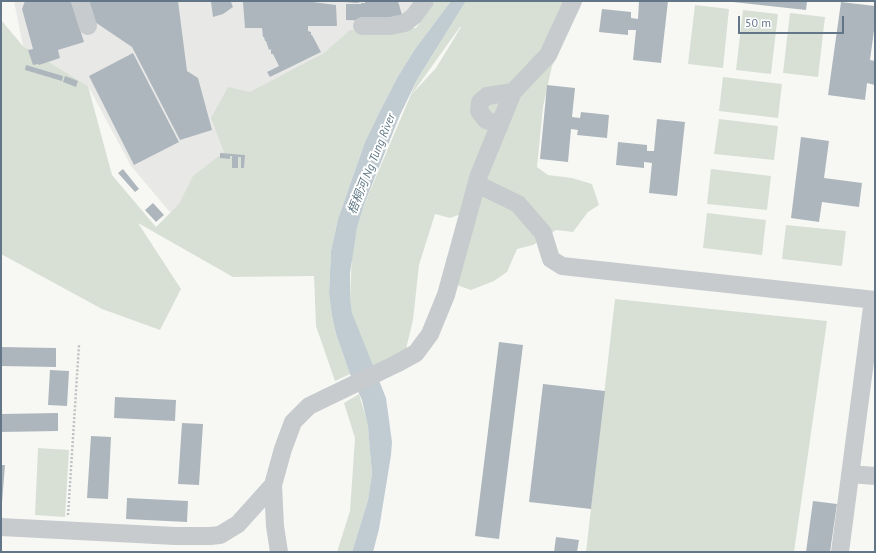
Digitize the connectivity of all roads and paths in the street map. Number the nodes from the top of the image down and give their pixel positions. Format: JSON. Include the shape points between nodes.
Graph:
{"nodes":[{"id":1,"x":80,"y":1,"type":"edge"},
{"id":2,"x":425,"y":1,"type":"edge"},
{"id":3,"x":574,"y":1,"type":"edge"},
{"id":4,"x":88,"y":26,"type":"dead end"},
{"id":5,"x":362,"y":26,"type":"dead end"},
{"id":6,"x":513,"y":92,"type":"junction"},
{"id":7,"x":500,"y":125,"type":"junction"},
{"id":8,"x":477,"y":184,"type":"junction"},
{"id":9,"x":874,"y":300,"type":"edge"},
{"id":10,"x":79,"y":345,"type":"dead end"},
{"id":11,"x":850,"y":474,"type":"junction"},
{"id":12,"x":875,"y":476,"type":"edge"},
{"id":13,"x":273,"y":485,"type":"junction"},
{"id":14,"x":1,"y":527,"type":"edge"},
{"id":15,"x":67,"y":530,"type":"junction"},
{"id":16,"x":280,"y":552,"type":"edge"},
{"id":17,"x":840,"y":552,"type":"edge"}],
"edges":[{"from":1,"to":4,"type":"lane"},
{"from":2,"to":5,"type":"lane","via":[[405,23]]},
{"from":3,"to":6,"type":"lane","via":[[548,55]]},
{"from":6,"to":7,"type":"lane"},
{"from":6,"to":7,"type":"lane","via":[[487,96],[480,102],[479,111],[486,120]]},
{"from":7,"to":8,"type":"lane"},
{"from":8,"to":9,"type":"lane","via":[[518,204],[544,233],[550,259],[562,266]]},
{"from":8,"to":13,"type":"lane","via":[[446,295],[430,334],[416,353],[309,406],[293,422]]},
{"from":9,"to":11,"type":"lane"},
{"from":10,"to":15,"type":"path"},
{"from":11,"to":12,"type":"lane"},
{"from":11,"to":17,"type":"lane"},
{"from":13,"to":15,"type":"lane","via":[[238,524],[220,534],[175,536]]},
{"from":13,"to":16,"type":"lane","via":[[275,526]]},
{"from":14,"to":15,"type":"lane"}]}
